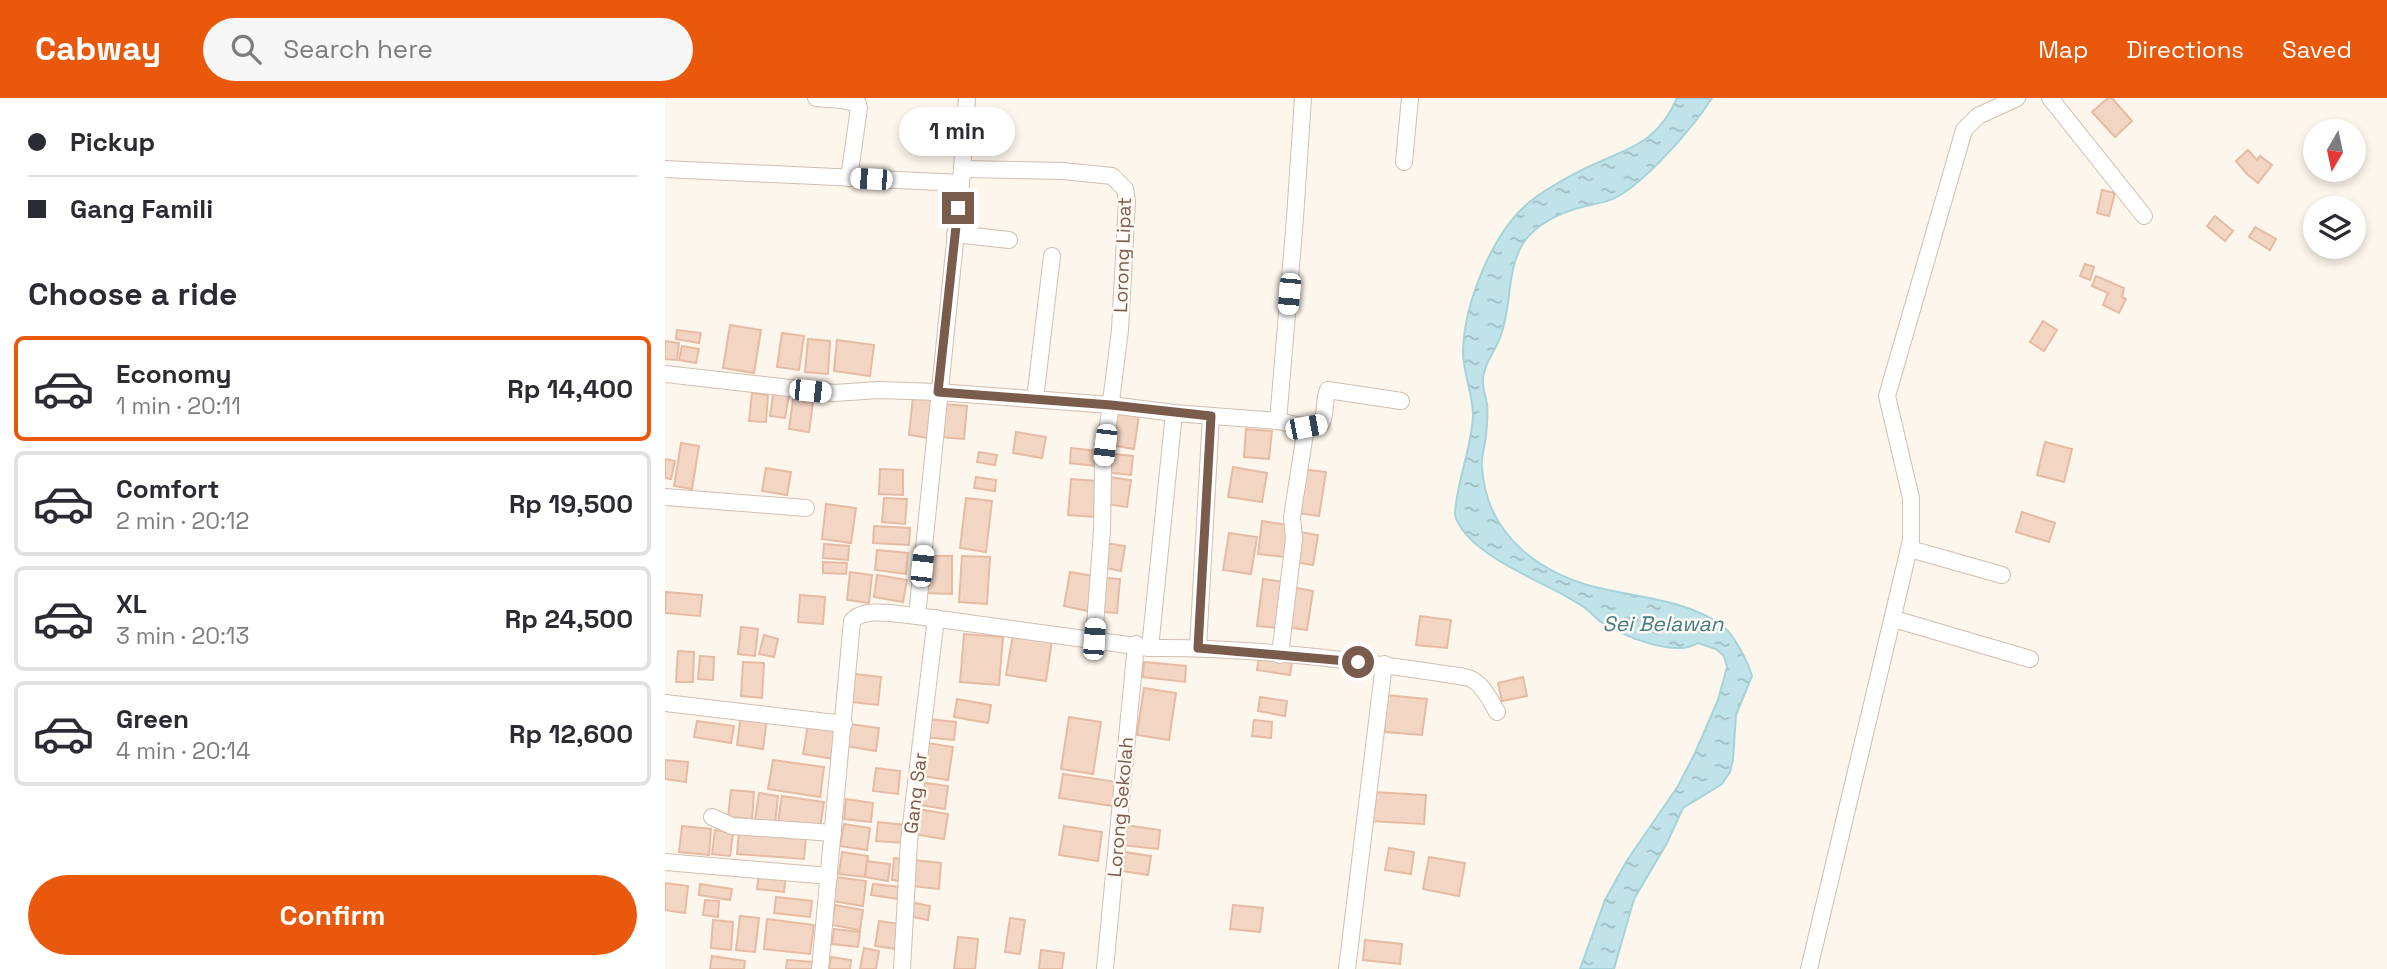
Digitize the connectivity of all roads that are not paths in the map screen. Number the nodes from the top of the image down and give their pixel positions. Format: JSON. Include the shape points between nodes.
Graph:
{"nodes":[{"id":1,"x":816,"y":98,"type":"edge"},
{"id":2,"x":967,"y":98,"type":"edge"},
{"id":3,"x":1303,"y":98,"type":"edge"},
{"id":4,"x":1410,"y":98,"type":"edge"},
{"id":5,"x":2017,"y":98,"type":"edge"},
{"id":6,"x":2050,"y":98,"type":"edge"},
{"id":7,"x":1403,"y":162,"type":"dead end"},
{"id":8,"x":665,"y":169,"type":"edge"},
{"id":9,"x":962,"y":176,"type":"junction"},
{"id":10,"x":849,"y":178,"type":"junction"},
{"id":11,"x":2144,"y":216,"type":"dead end"},
{"id":12,"x":955,"y":234,"type":"junction"},
{"id":13,"x":1009,"y":240,"type":"dead end"},
{"id":14,"x":1052,"y":256,"type":"dead end"},
{"id":15,"x":665,"y":374,"type":"edge"},
{"id":16,"x":938,"y":392,"type":"junction"},
{"id":17,"x":1035,"y":400,"type":"junction"},
{"id":18,"x":1401,"y":401,"type":"dead end"},
{"id":19,"x":1111,"y":405,"type":"junction"},
{"id":20,"x":1174,"y":413,"type":"junction"},
{"id":21,"x":1211,"y":416,"type":"junction"},
{"id":22,"x":1277,"y":421,"type":"junction"},
{"id":23,"x":1306,"y":427,"type":"junction"},
{"id":24,"x":665,"y":497,"type":"edge"},
{"id":25,"x":806,"y":508,"type":"dead end"},
{"id":26,"x":1910,"y":549,"type":"junction"},
{"id":27,"x":2002,"y":575,"type":"dead end"},
{"id":28,"x":917,"y":616,"type":"junction"},
{"id":29,"x":936,"y":618,"type":"junction"},
{"id":30,"x":1894,"y":619,"type":"junction"},
{"id":31,"x":1094,"y":639,"type":"junction"},
{"id":32,"x":1143,"y":646,"type":"junction"},
{"id":33,"x":1198,"y":648,"type":"junction"},
{"id":34,"x":1280,"y":655,"type":"junction"},
{"id":35,"x":2030,"y":659,"type":"dead end"},
{"id":36,"x":1384,"y":664,"type":"junction"},
{"id":37,"x":665,"y":703,"type":"edge"},
{"id":38,"x":1497,"y":712,"type":"dead end"},
{"id":39,"x":844,"y":724,"type":"junction"},
{"id":40,"x":712,"y":817,"type":"dead end"},
{"id":41,"x":833,"y":833,"type":"junction"},
{"id":42,"x":665,"y":862,"type":"edge"},
{"id":43,"x":829,"y":876,"type":"junction"},
{"id":44,"x":820,"y":969,"type":"edge"},
{"id":45,"x":902,"y":969,"type":"edge"},
{"id":46,"x":1105,"y":969,"type":"edge"},
{"id":47,"x":1347,"y":969,"type":"edge"},
{"id":48,"x":1809,"y":969,"type":"edge"}],
"edges":[{"from":1,"to":10,"type":"street","via":[[842,100],[859,108]]},
{"from":2,"to":9,"type":"street"},
{"from":3,"to":22,"type":"street"},
{"from":4,"to":7,"type":"street"},
{"from":5,"to":26,"type":"street","via":[[1978,116],[1964,130],[1887,396],[1911,498]]},
{"from":6,"to":11,"type":"street"},
{"from":8,"to":10,"type":"street","name":"Lorong Lipat"},
{"from":9,"to":10,"type":"street","name":"Lorong Lipat"},
{"from":9,"to":12,"type":"street"},
{"from":9,"to":19,"type":"street","name":"Lorong Lipat","via":[[1063,171],[1112,176],[1125,189],[1120,330]]},
{"from":12,"to":13,"type":"street"},
{"from":12,"to":16,"type":"street"},
{"from":14,"to":17,"type":"street"},
{"from":15,"to":16,"type":"street","via":[[834,393]]},
{"from":16,"to":17,"type":"street"},
{"from":16,"to":28,"type":"street"},
{"from":17,"to":19,"type":"street"},
{"from":18,"to":23,"type":"street","via":[[1328,390],[1321,424]]},
{"from":19,"to":20,"type":"street"},
{"from":19,"to":31,"type":"street","name":"Lorong Lipat","via":[[1103,465]]},
{"from":20,"to":21,"type":"street"},
{"from":20,"to":32,"type":"street","name":"Lorong Sekolah"},
{"from":21,"to":22,"type":"street"},
{"from":21,"to":33,"type":"street"},
{"from":22,"to":23,"type":"street"},
{"from":23,"to":34,"type":"street","via":[[1292,517],[1294,539]]},
{"from":24,"to":25,"type":"street"},
{"from":26,"to":27,"type":"street"},
{"from":26,"to":30,"type":"street"},
{"from":28,"to":29,"type":"street"},
{"from":28,"to":39,"type":"street","via":[[855,616]]},
{"from":29,"to":31,"type":"street"},
{"from":29,"to":45,"type":"street","name":"Gang Sar","via":[[909,841]]},
{"from":30,"to":35,"type":"street"},
{"from":30,"to":48,"type":"street"},
{"from":31,"to":32,"type":"street"},
{"from":32,"to":33,"type":"street"},
{"from":32,"to":46,"type":"street","name":"Lorong Sekolah"},
{"from":33,"to":34,"type":"street"},
{"from":34,"to":36,"type":"street"},
{"from":36,"to":38,"type":"street","via":[[1473,678]]},
{"from":36,"to":47,"type":"street"},
{"from":37,"to":39,"type":"street"},
{"from":39,"to":41,"type":"street"},
{"from":40,"to":41,"type":"street","via":[[732,826]]},
{"from":41,"to":43,"type":"street"},
{"from":42,"to":43,"type":"street"},
{"from":43,"to":44,"type":"street"}]}
